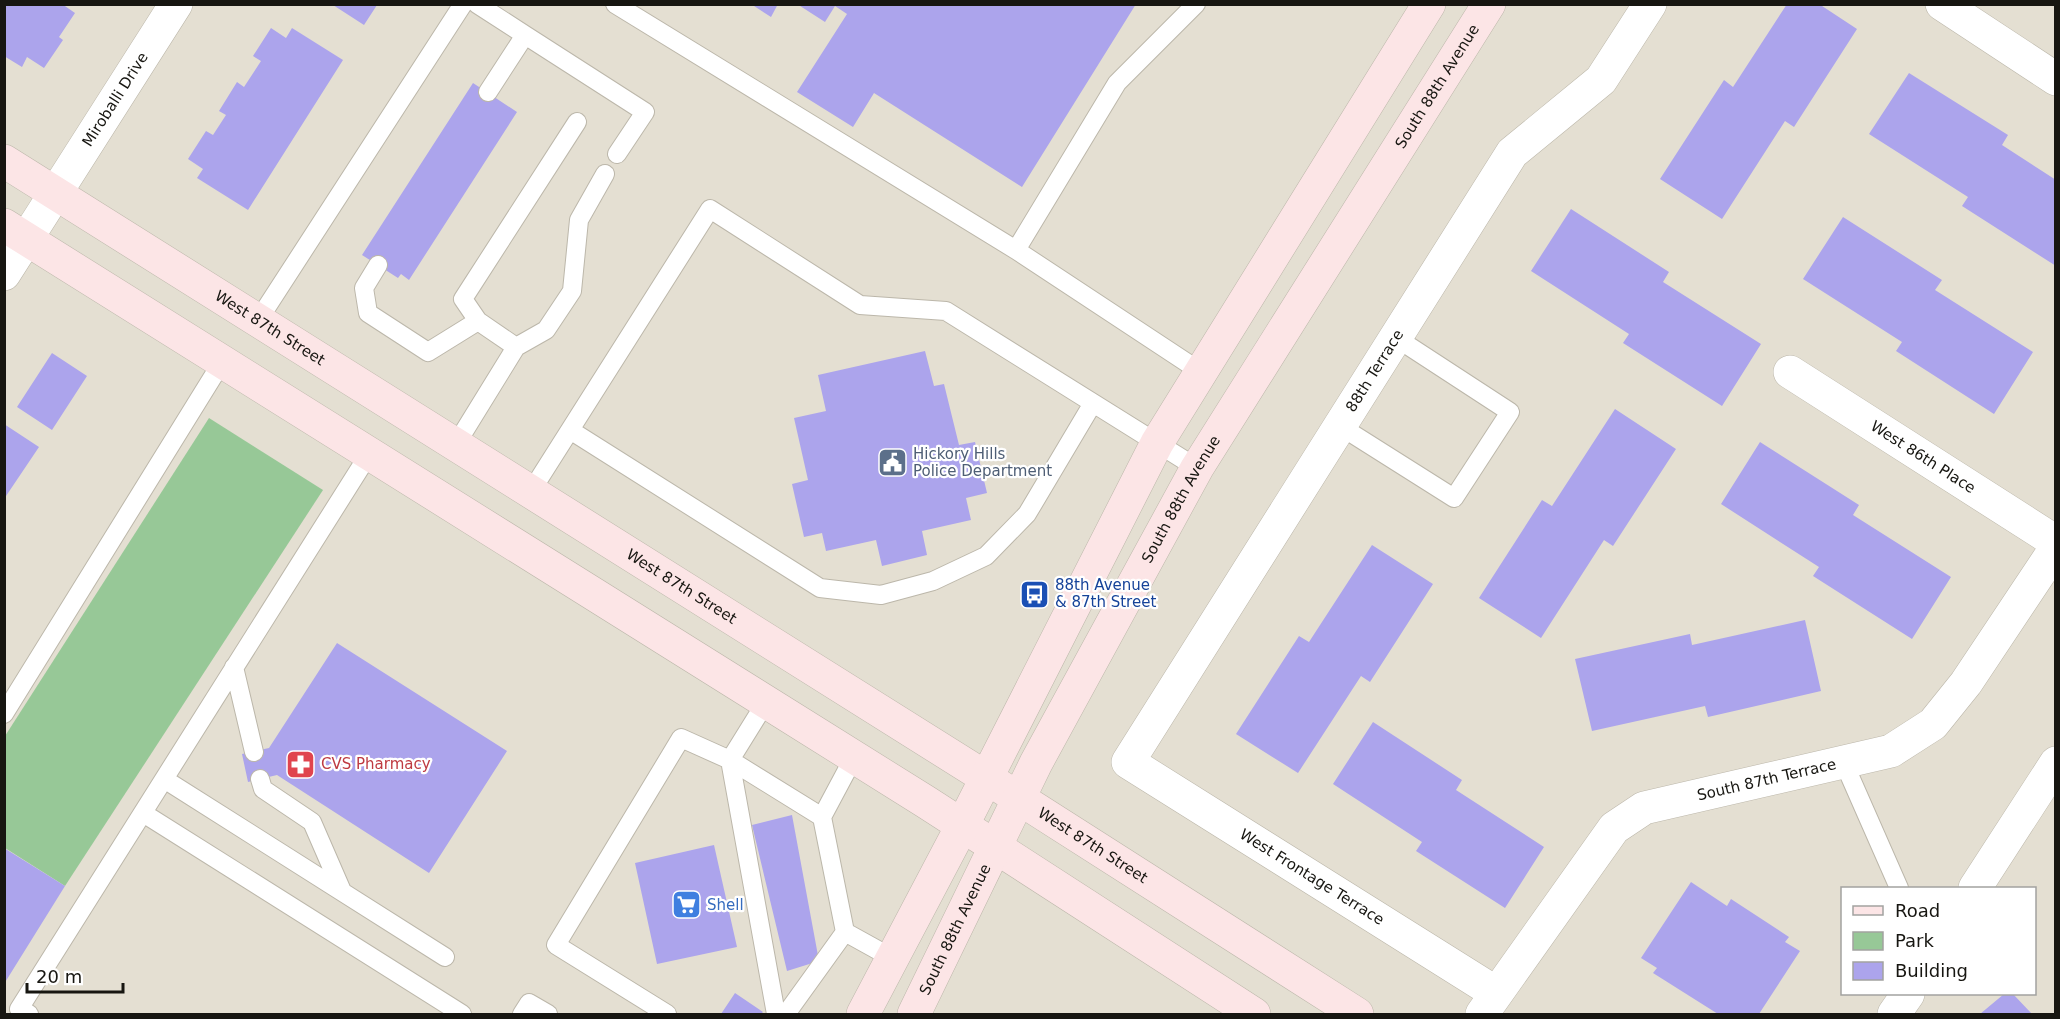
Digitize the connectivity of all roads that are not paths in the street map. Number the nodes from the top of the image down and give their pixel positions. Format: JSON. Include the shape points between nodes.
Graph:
{"nodes":[{"id":1,"x":176,"y":4,"type":"edge"},
{"id":2,"x":463,"y":4,"type":"edge"},
{"id":3,"x":477,"y":4,"type":"edge"},
{"id":4,"x":615,"y":4,"type":"edge"},
{"id":5,"x":1196,"y":4,"type":"edge"},
{"id":6,"x":1429,"y":4,"type":"edge"},
{"id":7,"x":1489,"y":4,"type":"edge"},
{"id":8,"x":1650,"y":4,"type":"edge"},
{"id":9,"x":1942,"y":4,"type":"edge"},
{"id":10,"x":525,"y":35,"type":"junction"},
{"id":11,"x":2055,"y":79,"type":"edge"},
{"id":12,"x":488,"y":92,"type":"dead end"},
{"id":13,"x":577,"y":122,"type":"dead end"},
{"id":14,"x":617,"y":154,"type":"dead end"},
{"id":15,"x":4,"y":161,"type":"edge"},
{"id":16,"x":605,"y":174,"type":"dead end"},
{"id":17,"x":55,"y":194,"type":"junction"},
{"id":18,"x":15,"y":232,"type":"edge"},
{"id":19,"x":1016,"y":250,"type":"junction"},
{"id":20,"x":378,"y":265,"type":"dead end"},
{"id":21,"x":4,"y":274,"type":"edge"},
{"id":22,"x":478,"y":321,"type":"junction"},
{"id":23,"x":257,"y":322,"type":"junction"},
{"id":24,"x":1395,"y":337,"type":"junction"},
{"id":25,"x":516,"y":347,"type":"junction"},
{"id":26,"x":222,"y":362,"type":"junction"},
{"id":27,"x":1201,"y":372,"type":"junction"},
{"id":28,"x":1790,"y":372,"type":"dead end"},
{"id":29,"x":1093,"y":403,"type":"junction"},
{"id":30,"x":1340,"y":426,"type":"junction"},
{"id":31,"x":570,"y":430,"type":"junction"},
{"id":32,"x":1157,"y":443,"type":"junction"},
{"id":33,"x":455,"y":446,"type":"junction"},
{"id":34,"x":369,"y":454,"type":"junction"},
{"id":35,"x":1197,"y":468,"type":"junction"},
{"id":36,"x":530,"y":493,"type":"junction"},
{"id":37,"x":2055,"y":542,"type":"edge"},
{"id":38,"x":2055,"y":548,"type":"edge"},
{"id":39,"x":234,"y":667,"type":"junction"},
{"id":40,"x":766,"y":702,"type":"junction"},
{"id":41,"x":4,"y":714,"type":"edge"},
{"id":42,"x":254,"y":752,"type":"dead end"},
{"id":43,"x":854,"y":757,"type":"junction"},
{"id":44,"x":730,"y":760,"type":"junction"},
{"id":45,"x":1128,"y":762,"type":"joint"},
{"id":46,"x":2055,"y":763,"type":"edge"},
{"id":47,"x":1844,"y":764,"type":"junction"},
{"id":48,"x":164,"y":779,"type":"junction"},
{"id":49,"x":260,"y":779,"type":"dead end"},
{"id":50,"x":986,"y":779,"type":"junction"},
{"id":51,"x":1020,"y":799,"type":"junction"},
{"id":52,"x":143,"y":813,"type":"junction"},
{"id":53,"x":822,"y":818,"type":"junction"},
{"id":54,"x":962,"y":826,"type":"junction"},
{"id":55,"x":995,"y":848,"type":"junction"},
{"id":56,"x":1899,"y":887,"type":"edge"},
{"id":57,"x":1976,"y":887,"type":"edge"},
{"id":58,"x":342,"y":891,"type":"junction"},
{"id":59,"x":845,"y":932,"type":"junction"},
{"id":60,"x":445,"y":957,"type":"dead end"},
{"id":61,"x":892,"y":958,"type":"junction"},
{"id":62,"x":1907,"y":995,"type":"edge"},
{"id":63,"x":1489,"y":1004,"type":"edge"},
{"id":64,"x":24,"y":1012,"type":"edge"},
{"id":65,"x":462,"y":1014,"type":"edge"},
{"id":66,"x":522,"y":1014,"type":"edge"},
{"id":67,"x":548,"y":1014,"type":"edge"},
{"id":68,"x":667,"y":1014,"type":"edge"},
{"id":69,"x":776,"y":1014,"type":"edge"},
{"id":70,"x":786,"y":1014,"type":"edge"},
{"id":71,"x":863,"y":1014,"type":"edge"},
{"id":72,"x":914,"y":1014,"type":"edge"},
{"id":73,"x":1254,"y":1014,"type":"edge"},
{"id":74,"x":1357,"y":1014,"type":"edge"},
{"id":75,"x":1894,"y":1014,"type":"edge"}],
"edges":[{"from":1,"to":17,"type":"street","name":"Miroballi Drive"},
{"from":2,"to":23,"type":"lane"},
{"from":3,"to":10,"type":"lane"},
{"from":4,"to":19,"type":"lane"},
{"from":5,"to":19,"type":"lane","via":[[1117,83]]},
{"from":6,"to":27,"type":"main road"},
{"from":7,"to":35,"type":"main road","name":"South 88th Avenue"},
{"from":8,"to":24,"type":"street","name":"88th Terrace","via":[[1602,80],[1512,153]]},
{"from":9,"to":11,"type":"street"},
{"from":10,"to":12,"type":"lane"},
{"from":10,"to":14,"type":"lane","via":[[645,112]]},
{"from":13,"to":22,"type":"lane","via":[[463,299]]},
{"from":15,"to":17,"type":"main road","name":"West 87th Street"},
{"from":16,"to":25,"type":"lane","via":[[579,220],[572,291],[546,330]]},
{"from":17,"to":18,"type":"street","name":"Miroballi Drive"},
{"from":17,"to":23,"type":"main road","name":"West 87th Street"},
{"from":18,"to":21,"type":"street","name":"Miroballi Drive"},
{"from":18,"to":26,"type":"main road"},
{"from":19,"to":27,"type":"lane"},
{"from":20,"to":22,"type":"lane","via":[[364,288],[368,313],[428,352]]},
{"from":22,"to":25,"type":"lane"},
{"from":23,"to":33,"type":"main road","name":"West 87th Street"},
{"from":24,"to":30,"type":"street","name":"88th Terrace"},
{"from":24,"to":30,"type":"lane","via":[[1510,412],[1454,498]]},
{"from":25,"to":33,"type":"lane"},
{"from":26,"to":34,"type":"main road"},
{"from":26,"to":41,"type":"lane"},
{"from":27,"to":32,"type":"main road"},
{"from":28,"to":37,"type":"street","name":"West 86th Place"},
{"from":29,"to":31,"type":"lane","via":[[1027,514],[986,556],[933,581],[881,595],[820,588]]},
{"from":29,"to":31,"type":"lane","via":[[946,311],[860,305],[710,209]]},
{"from":29,"to":32,"type":"lane"},
{"from":30,"to":45,"type":"street","name":"88th Terrace"},
{"from":31,"to":36,"type":"lane"},
{"from":32,"to":35,"type":"lane"},
{"from":32,"to":50,"type":"main road"},
{"from":33,"to":36,"type":"main road","name":"West 87th Street"},
{"from":34,"to":39,"type":"lane"},
{"from":34,"to":40,"type":"main road"},
{"from":35,"to":51,"type":"main road","name":"South 88th Avenue"},
{"from":36,"to":50,"type":"main road","name":"West 87th Street"},
{"from":38,"to":47,"type":"street","name":"South 87th Terrace","via":[[1966,683],[1933,724],[1891,751]]},
{"from":39,"to":42,"type":"lane"},
{"from":39,"to":48,"type":"lane"},
{"from":40,"to":43,"type":"main road"},
{"from":40,"to":44,"type":"lane"},
{"from":43,"to":53,"type":"lane"},
{"from":43,"to":54,"type":"main road"},
{"from":44,"to":53,"type":"lane"},
{"from":44,"to":68,"type":"lane","via":[[681,738],[556,945]]},
{"from":44,"to":69,"type":"lane"},
{"from":45,"to":63,"type":"street","name":"West Frontage Terrace"},
{"from":46,"to":57,"type":"street"},
{"from":47,"to":56,"type":"lane"},
{"from":47,"to":63,"type":"street","name":"South 87th Terrace","via":[[1644,808],[1614,828]]},
{"from":48,"to":52,"type":"lane"},
{"from":48,"to":58,"type":"lane"},
{"from":49,"to":58,"type":"lane","via":[[263,789],[312,822]]},
{"from":50,"to":51,"type":"main road","name":"West 87th Street"},
{"from":50,"to":54,"type":"main road"},
{"from":51,"to":55,"type":"main road","name":"South 88th Avenue"},
{"from":51,"to":74,"type":"main road","name":"West 87th Street"},
{"from":52,"to":64,"type":"lane"},
{"from":52,"to":65,"type":"lane"},
{"from":53,"to":59,"type":"lane"},
{"from":54,"to":55,"type":"main road"},
{"from":54,"to":61,"type":"main road"},
{"from":55,"to":72,"type":"main road","name":"South 88th Avenue"},
{"from":55,"to":73,"type":"main road"},
{"from":58,"to":60,"type":"lane"},
{"from":59,"to":61,"type":"lane"},
{"from":59,"to":70,"type":"lane"},
{"from":61,"to":71,"type":"main road"},
{"from":62,"to":75,"type":"street"},
{"from":66,"to":67,"type":"lane","via":[[529,1003]]}]}
